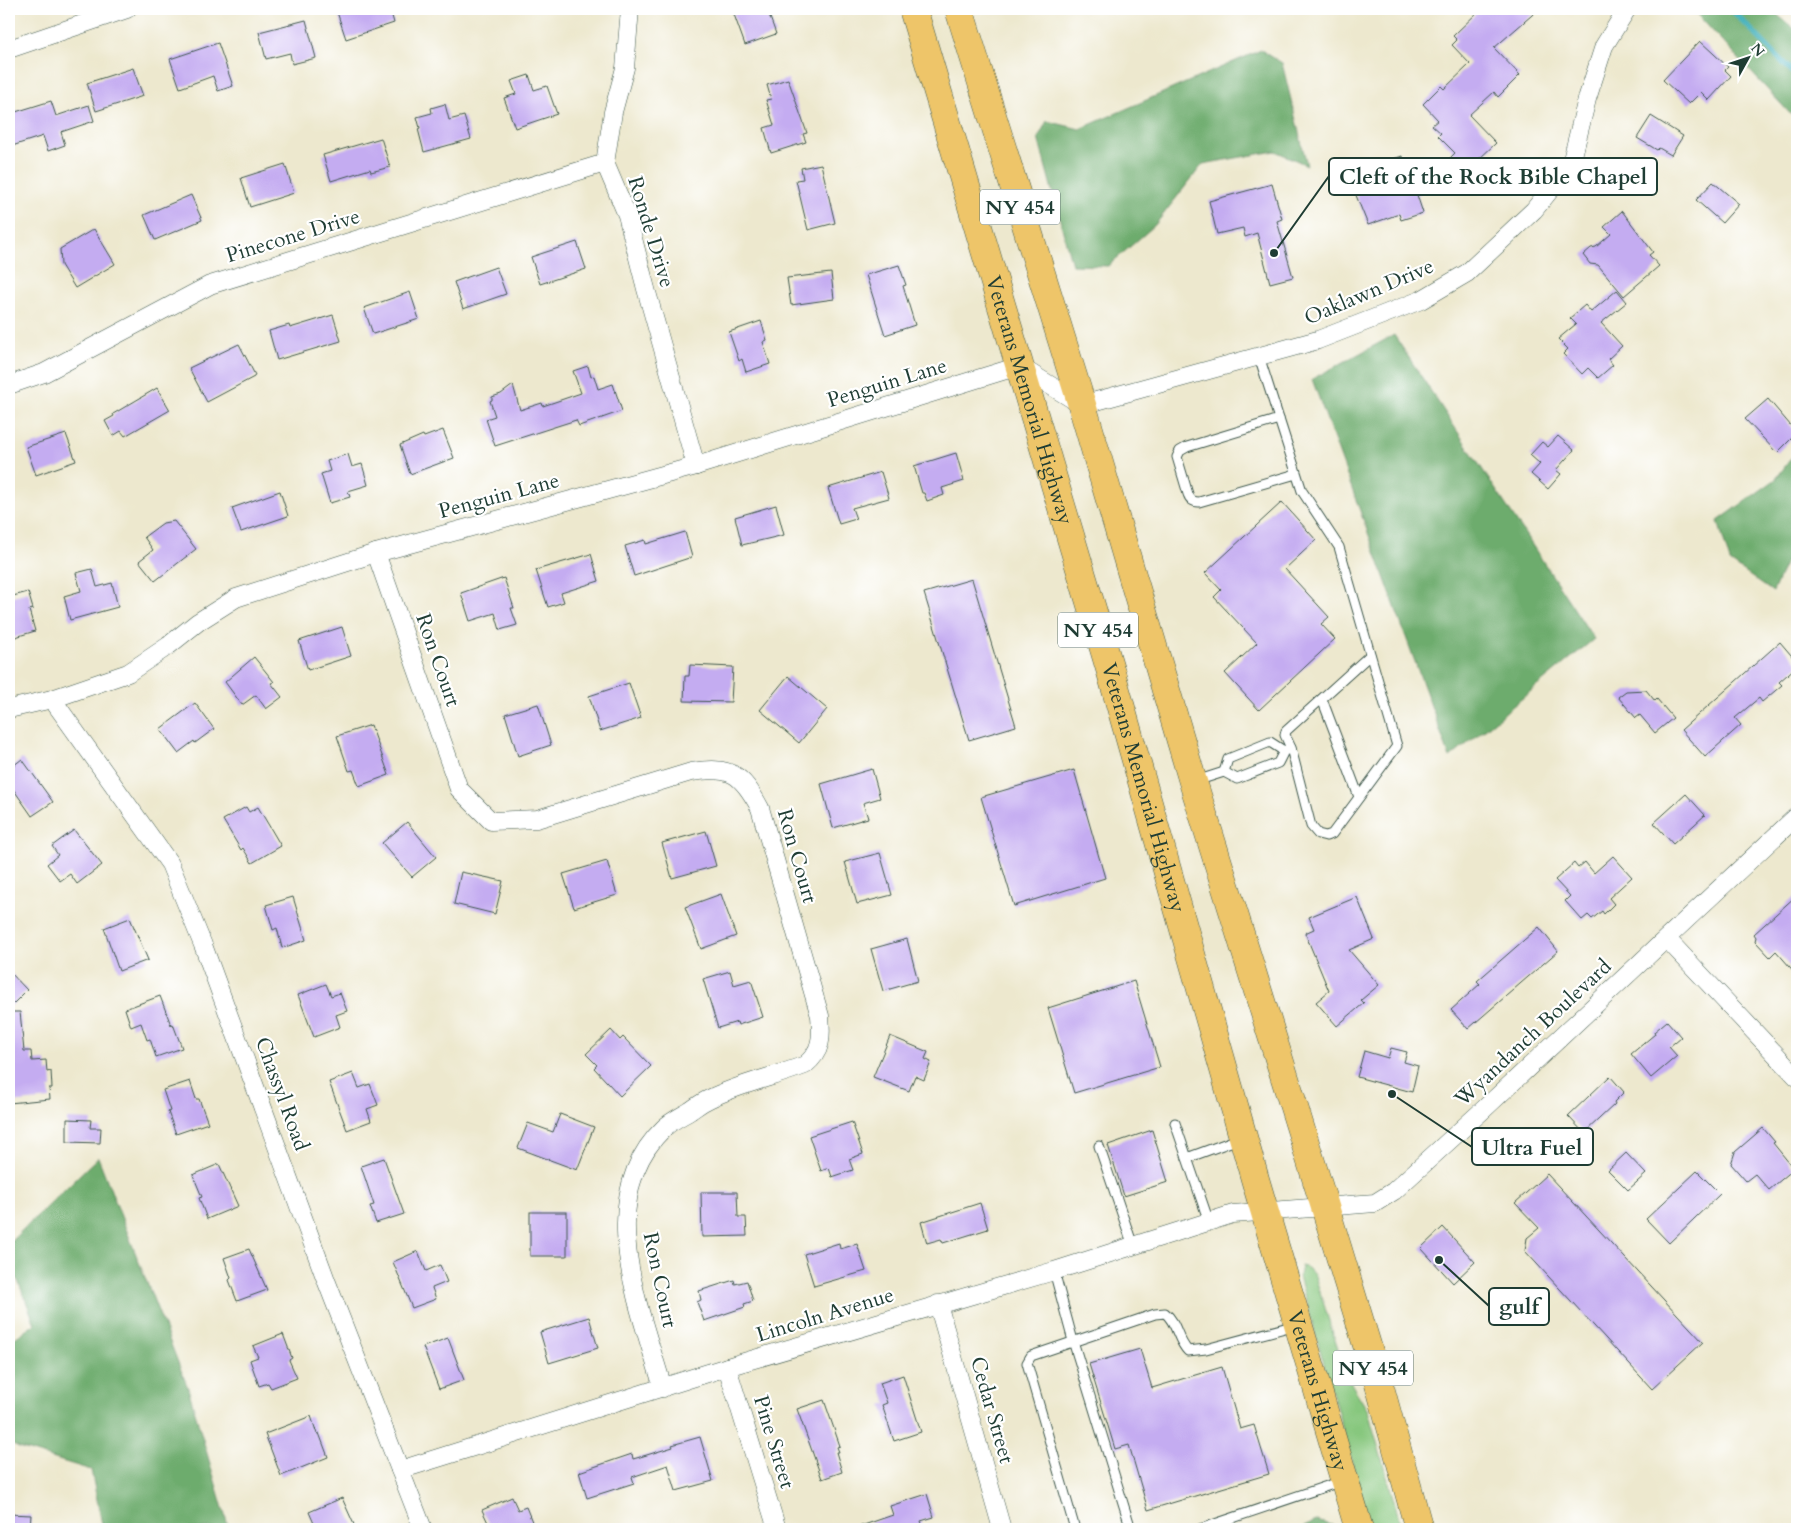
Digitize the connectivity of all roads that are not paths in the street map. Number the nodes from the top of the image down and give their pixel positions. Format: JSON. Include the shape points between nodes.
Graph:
{"nodes":[{"id":1,"x":127,"y":9,"type":"edge"},
{"id":2,"x":630,"y":9,"type":"edge"},
{"id":3,"x":913,"y":9,"type":"edge"},
{"id":4,"x":958,"y":9,"type":"edge"},
{"id":5,"x":1627,"y":9,"type":"edge"},
{"id":6,"x":9,"y":49,"type":"edge"},
{"id":7,"x":605,"y":163,"type":"junction"},
{"id":8,"x":1259,"y":356,"type":"junction"},
{"id":9,"x":1019,"y":366,"type":"junction"},
{"id":10,"x":9,"y":385,"type":"edge"},
{"id":11,"x":1082,"y":405,"type":"junction"},
{"id":12,"x":1279,"y":419,"type":"junction"},
{"id":13,"x":696,"y":466,"type":"junction"},
{"id":14,"x":1296,"y":474,"type":"junction"},
{"id":15,"x":376,"y":553,"type":"junction"},
{"id":16,"x":1370,"y":655,"type":"junction"},
{"id":17,"x":52,"y":699,"type":"junction"},
{"id":18,"x":1322,"y":699,"type":"junction"},
{"id":19,"x":9,"y":709,"type":"edge"},
{"id":20,"x":1288,"y":749,"type":"junction"},
{"id":21,"x":1224,"y":772,"type":"junction"},
{"id":22,"x":1193,"y":782,"type":"junction"},
{"id":23,"x":1359,"y":797,"type":"junction"},
{"id":24,"x":1797,"y":816,"type":"edge"},
{"id":25,"x":1668,"y":939,"type":"junction"},
{"id":26,"x":1797,"y":1077,"type":"edge"},
{"id":27,"x":1175,"y":1122,"type":"dead end"},
{"id":28,"x":1243,"y":1137,"type":"junction"},
{"id":29,"x":1099,"y":1146,"type":"dead end"},
{"id":30,"x":1187,"y":1158,"type":"junction"},
{"id":31,"x":1325,"y":1207,"type":"junction"},
{"id":32,"x":1265,"y":1212,"type":"junction"},
{"id":33,"x":1209,"y":1222,"type":"junction"},
{"id":34,"x":1133,"y":1246,"type":"junction"},
{"id":35,"x":1277,"y":1253,"type":"joint"},
{"id":36,"x":1054,"y":1270,"type":"junction"},
{"id":37,"x":938,"y":1304,"type":"junction"},
{"id":38,"x":1298,"y":1324,"type":"junction"},
{"id":39,"x":1073,"y":1341,"type":"junction"},
{"id":40,"x":727,"y":1367,"type":"junction"},
{"id":41,"x":663,"y":1388,"type":"junction"},
{"id":42,"x":400,"y":1470,"type":"junction"},
{"id":43,"x":1344,"y":1480,"type":"junction"},
{"id":44,"x":423,"y":1529,"type":"edge"},
{"id":45,"x":777,"y":1529,"type":"edge"},
{"id":46,"x":1002,"y":1529,"type":"edge"},
{"id":47,"x":1075,"y":1529,"type":"edge"},
{"id":48,"x":1131,"y":1529,"type":"edge"},
{"id":49,"x":1200,"y":1529,"type":"edge"},
{"id":50,"x":1359,"y":1529,"type":"edge"},
{"id":51,"x":1420,"y":1529,"type":"edge"}],
"edges":[{"from":1,"to":6,"type":"street"},
{"from":2,"to":7,"type":"street","name":"Ronde Drive","via":[[625,68],[612,112]]},
{"from":3,"to":9,"type":"main road","name":"Veterans Memorial Highway","number":"NY 454"},
{"from":4,"to":11,"type":"main road","number":"NY 454"},
{"from":5,"to":8,"type":"street","name":"Oaklawn Drive","via":[[1604,46],[1571,164],[1534,210],[1486,256],[1467,273],[1421,300],[1318,340]]},
{"from":7,"to":10,"type":"street","name":"Pinecone Drive","via":[[210,285],[44,373]]},
{"from":7,"to":13,"type":"street","name":"Ronde Drive","via":[[627,215]]},
{"from":8,"to":11,"type":"street","name":"Oaklawn Drive"},
{"from":8,"to":12,"type":"lane"},
{"from":9,"to":11,"type":"street"},
{"from":9,"to":13,"type":"street","name":"Penguin Lane"},
{"from":9,"to":28,"type":"main road","name":"Veterans Memorial Highway","number":"NY 454","via":[[1110,669]]},
{"from":11,"to":22,"type":"main road","number":"NY 454"},
{"from":12,"to":14,"type":"lane"},
{"from":12,"to":14,"type":"lane","via":[[1187,446],[1180,451],[1177,457],[1188,494],[1194,502],[1199,502]]},
{"from":13,"to":15,"type":"street","name":"Penguin Lane"},
{"from":14,"to":16,"type":"lane","via":[[1302,491],[1339,547]]},
{"from":15,"to":17,"type":"street","name":"Penguin Lane","via":[[236,598],[128,673]]},
{"from":15,"to":41,"type":"street","name":"Ron Court","via":[[459,789],[491,821],[537,819],[691,772],[711,769],[737,776],[760,808],[820,1016],[820,1046],[814,1058],[805,1065],[709,1099],[665,1127],[646,1151],[632,1178],[625,1229],[631,1275]]},
{"from":16,"to":18,"type":"lane"},
{"from":16,"to":23,"type":"lane","via":[[1397,746]]},
{"from":17,"to":19,"type":"street","name":"Penguin Lane"},
{"from":17,"to":42,"type":"street","name":"Chassyl Road","via":[[170,864]]},
{"from":18,"to":20,"type":"lane","via":[[1286,731]]},
{"from":18,"to":23,"type":"lane"},
{"from":20,"to":21,"type":"lane","via":[[1278,763],[1238,779]]},
{"from":20,"to":21,"type":"lane","via":[[1270,742],[1228,760]]},
{"from":20,"to":23,"type":"lane","via":[[1311,826],[1318,834],[1332,834]]},
{"from":21,"to":22,"type":"lane"},
{"from":22,"to":31,"type":"main road","number":"NY 454"},
{"from":24,"to":25,"type":"street","name":"Wyandanch Boulevard"},
{"from":25,"to":26,"type":"street"},
{"from":25,"to":31,"type":"street","name":"Wyandanch Boulevard","via":[[1394,1191],[1375,1203]]},
{"from":27,"to":30,"type":"lane"},
{"from":28,"to":30,"type":"lane"},
{"from":28,"to":32,"type":"main road","name":"Veterans Memorial Highway","number":"NY 454"},
{"from":29,"to":34,"type":"lane"},
{"from":30,"to":33,"type":"lane"},
{"from":31,"to":32,"type":"street","name":"Wyandanch Boulevard"},
{"from":31,"to":51,"type":"main road","number":"NY 454"},
{"from":32,"to":33,"type":"street","name":"Lincoln Avenue","via":[[1233,1214]]},
{"from":32,"to":35,"type":"main road","name":"Veterans Memorial Highway","number":"NY 454"},
{"from":33,"to":34,"type":"street","name":"Lincoln Avenue"},
{"from":34,"to":36,"type":"street","name":"Lincoln Avenue"},
{"from":35,"to":38,"type":"main road","name":"Veterans Highway","number":"NY 454"},
{"from":36,"to":37,"type":"street","name":"Lincoln Avenue"},
{"from":36,"to":39,"type":"lane"},
{"from":37,"to":40,"type":"street","name":"Lincoln Avenue"},
{"from":37,"to":46,"type":"street","name":"Cedar Street"},
{"from":38,"to":39,"type":"lane","via":[[1188,1351],[1182,1345],[1171,1317],[1165,1313]]},
{"from":38,"to":43,"type":"main road","name":"Veterans Highway","number":"NY 454"},
{"from":39,"to":47,"type":"lane","via":[[1031,1356],[1027,1363]]},
{"from":39,"to":48,"type":"lane"},
{"from":40,"to":41,"type":"street","name":"Lincoln Avenue"},
{"from":40,"to":45,"type":"street","name":"Pine Street"},
{"from":41,"to":42,"type":"street","name":"Lincoln Avenue"},
{"from":42,"to":44,"type":"street","name":"Chassyl Road"},
{"from":43,"to":49,"type":"lane"},
{"from":43,"to":50,"type":"main road","name":"Veterans Highway","number":"NY 454"}]}
